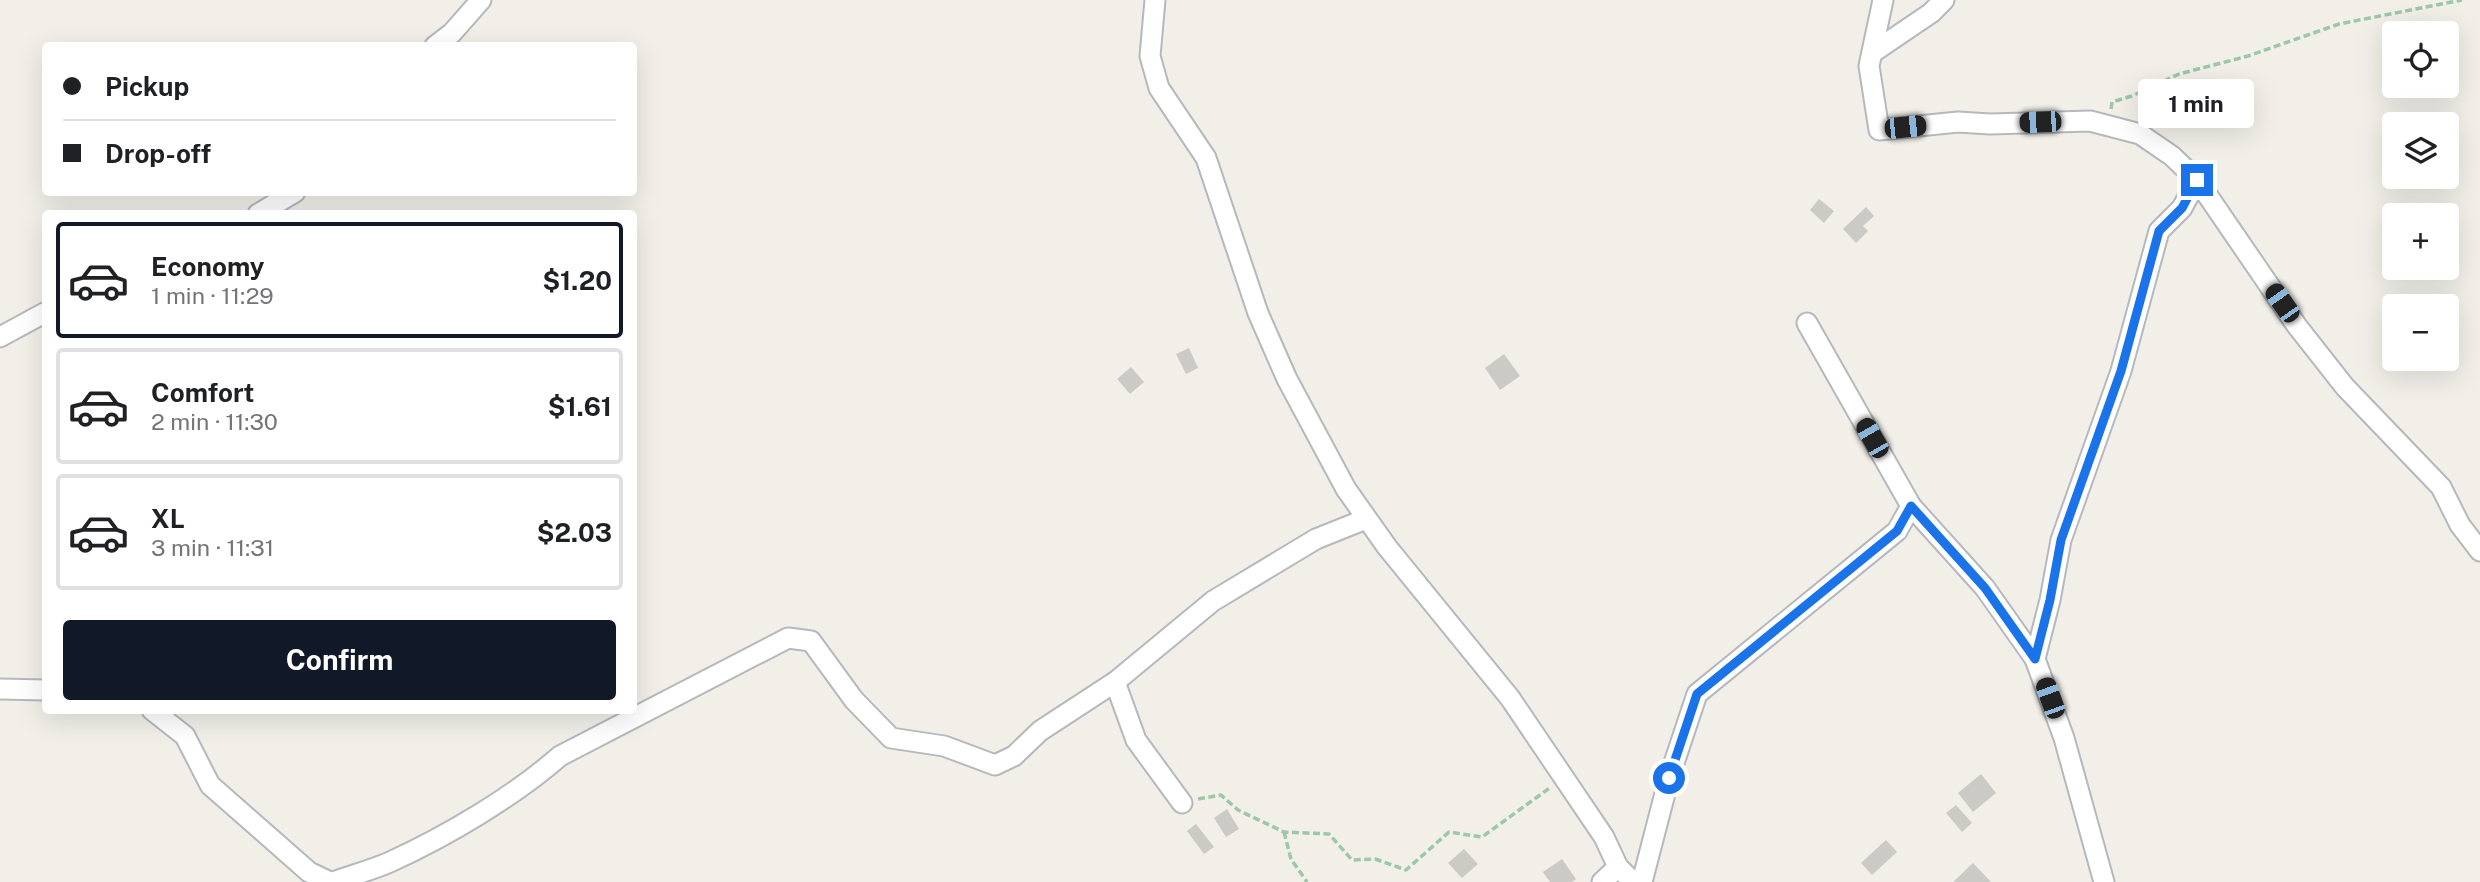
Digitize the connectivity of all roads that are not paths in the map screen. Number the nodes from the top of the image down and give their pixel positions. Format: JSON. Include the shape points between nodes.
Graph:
{"nodes":[{"id":1,"x":481,"y":0,"type":"edge"},
{"id":2,"x":1155,"y":0,"type":"edge"},
{"id":3,"x":1883,"y":0,"type":"edge"},
{"id":4,"x":1944,"y":0,"type":"edge"},
{"id":5,"x":440,"y":42,"type":"edge"},
{"id":6,"x":1872,"y":53,"type":"junction"},
{"id":7,"x":2197,"y":180,"type":"junction"},
{"id":8,"x":288,"y":196,"type":"edge"},
{"id":9,"x":265,"y":210,"type":"edge"},
{"id":10,"x":42,"y":314,"type":"edge"},
{"id":11,"x":1807,"y":323,"type":"dead end"},
{"id":12,"x":0,"y":337,"type":"edge"},
{"id":13,"x":1911,"y":506,"type":"junction"},
{"id":14,"x":1366,"y":519,"type":"junction"},
{"id":15,"x":2480,"y":551,"type":"edge"},
{"id":16,"x":2035,"y":659,"type":"junction"},
{"id":17,"x":1115,"y":682,"type":"junction"},
{"id":18,"x":0,"y":690,"type":"edge"},
{"id":19,"x":42,"y":690,"type":"edge"},
{"id":20,"x":157,"y":714,"type":"edge"},
{"id":21,"x":1182,"y":803,"type":"road end"},
{"id":22,"x":1619,"y":875,"type":"edge"},
{"id":23,"x":332,"y":882,"type":"edge"},
{"id":24,"x":1602,"y":882,"type":"edge"},
{"id":25,"x":1633,"y":882,"type":"edge"},
{"id":26,"x":1642,"y":882,"type":"edge"},
{"id":27,"x":2104,"y":882,"type":"edge"}],
"edges":[{"from":1,"to":5,"type":"street"},
{"from":2,"to":14,"type":"street","via":[[1150,56],[1159,88],[1206,159],[1258,313],[1287,379]]},
{"from":3,"to":6,"type":"street"},
{"from":4,"to":6,"type":"street"},
{"from":6,"to":7,"type":"street","via":[[1869,66],[1878,130],[1958,122],[2090,121],[2140,134]]},
{"from":7,"to":15,"type":"street","via":[[2297,326],[2345,387],[2441,486],[2460,525]]},
{"from":7,"to":16,"type":"street","via":[[2182,208],[2159,231],[2121,371],[2061,540]]},
{"from":8,"to":9,"type":"street"},
{"from":10,"to":12,"type":"street"},
{"from":11,"to":13,"type":"street"},
{"from":13,"to":16,"type":"street","via":[[1985,588]]},
{"from":13,"to":26,"type":"street","via":[[1897,531],[1697,694]]},
{"from":14,"to":17,"type":"street","via":[[1316,539],[1213,601]]},
{"from":14,"to":22,"type":"street","via":[[1510,698],[1604,837]]},
{"from":16,"to":27,"type":"street","via":[[2064,738]]},
{"from":17,"to":21,"type":"street","via":[[1136,740]]},
{"from":17,"to":23,"type":"street","via":[[995,765],[944,746],[891,738],[854,700],[811,641],[788,638],[561,756],[467,821],[390,862]]},
{"from":18,"to":19,"type":"street"},
{"from":20,"to":23,"type":"street","via":[[185,736],[210,785],[309,872]]},
{"from":22,"to":24,"type":"street"},
{"from":22,"to":25,"type":"street"}]}
